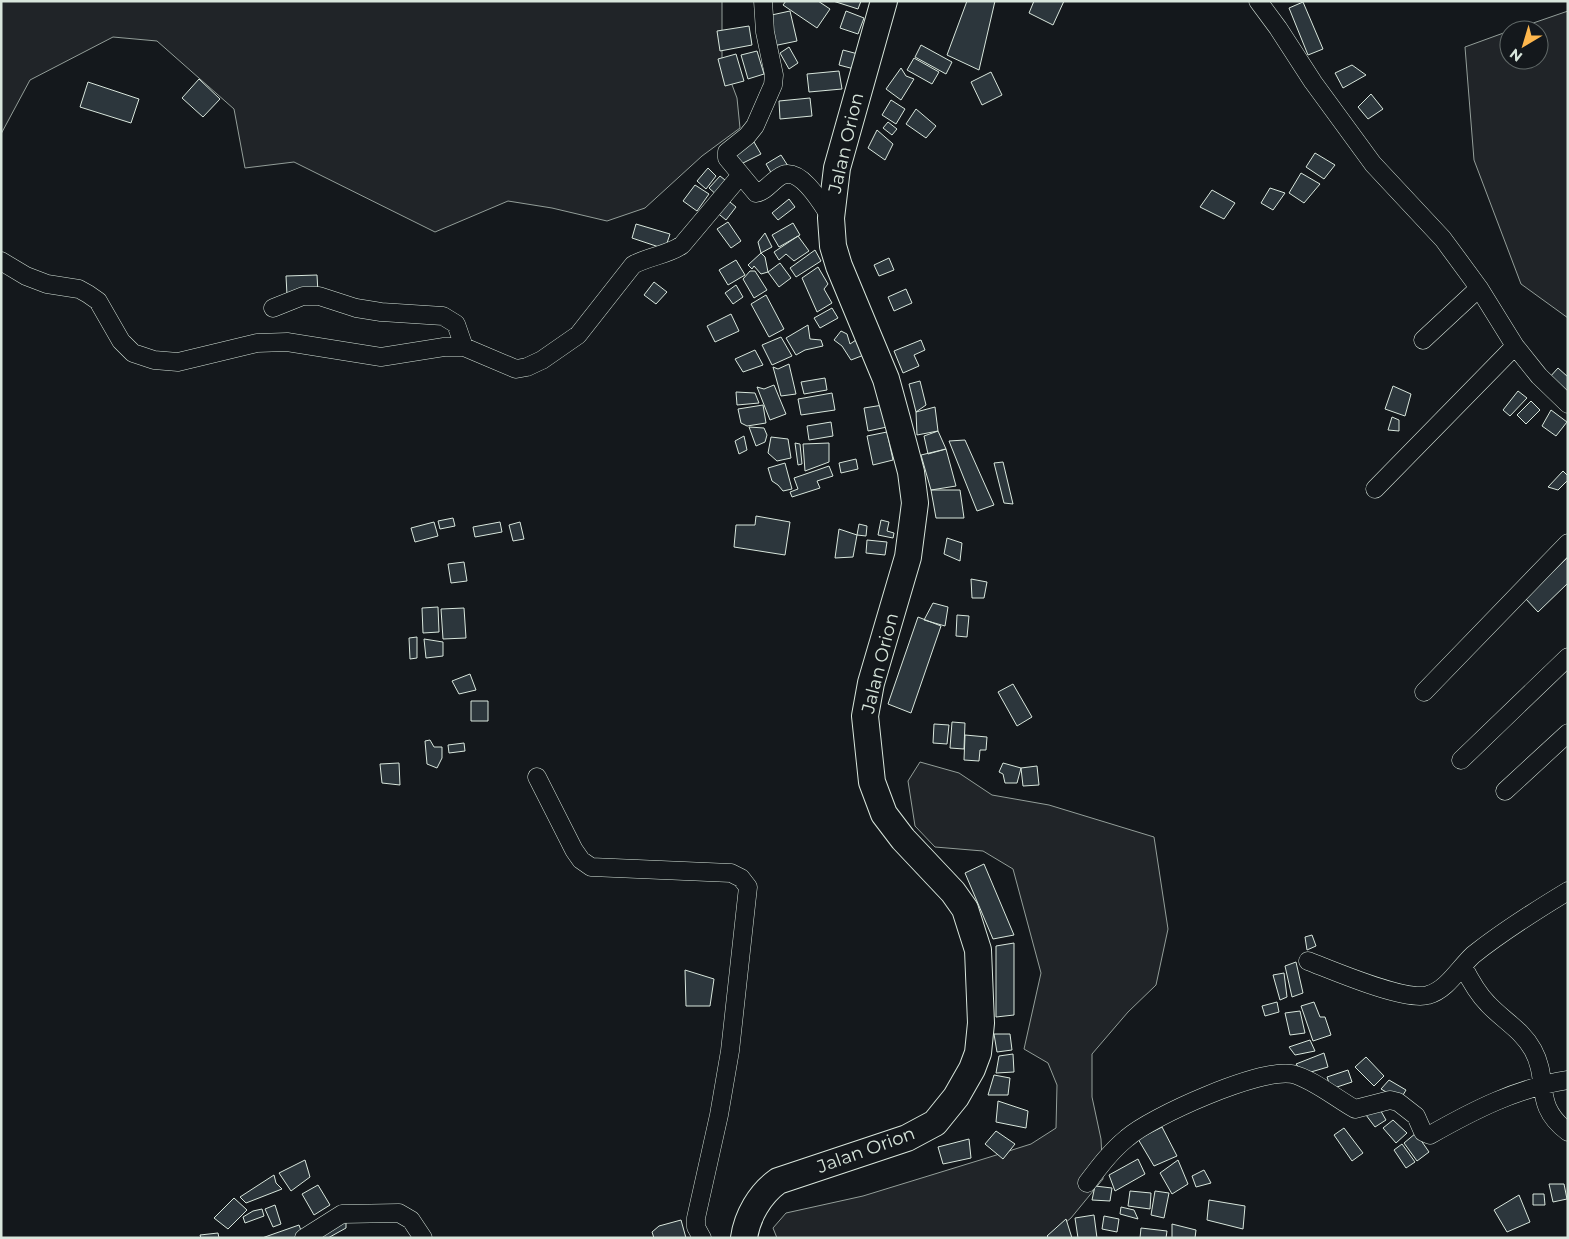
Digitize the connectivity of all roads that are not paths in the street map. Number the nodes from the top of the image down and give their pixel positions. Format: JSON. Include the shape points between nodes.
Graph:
{"nodes":[{"id":1,"x":763,"y":1,"type":"edge"},
{"id":2,"x":884,"y":1,"type":"edge"},
{"id":3,"x":1258,"y":1,"type":"edge"},
{"id":4,"x":740,"y":176,"type":"junction"},
{"id":5,"x":831,"y":218,"type":"junction"},
{"id":6,"x":1,"y":260,"type":"edge"},
{"id":7,"x":1479,"y":288,"type":"junction"},
{"id":8,"x":273,"y":308,"type":"dead end"},
{"id":9,"x":1423,"y":340,"type":"dead end"},
{"id":10,"x":1515,"y":346,"type":"junction"},
{"id":11,"x":464,"y":347,"type":"junction"},
{"id":12,"x":1568,"y":404,"type":"edge"},
{"id":13,"x":1375,"y":489,"type":"dead end"},
{"id":14,"x":1568,"y":543,"type":"edge"},
{"id":15,"x":1568,"y":657,"type":"edge"},
{"id":16,"x":1424,"y":692,"type":"dead end"},
{"id":17,"x":1568,"y":733,"type":"edge"},
{"id":18,"x":1461,"y":760,"type":"dead end"},
{"id":19,"x":537,"y":777,"type":"dead end"},
{"id":20,"x":1505,"y":791,"type":"dead end"},
{"id":21,"x":1568,"y":891,"type":"edge"},
{"id":22,"x":1308,"y":961,"type":"dead end"},
{"id":23,"x":1463,"y":966,"type":"junction"},
{"id":24,"x":1568,"y":1080,"type":"edge"},
{"id":25,"x":1540,"y":1084,"type":"junction"},
{"id":26,"x":1568,"y":1132,"type":"edge"},
{"id":27,"x":1087,"y":1183,"type":"dead end"},
{"id":28,"x":741,"y":1236,"type":"edge"},
{"id":29,"x":304,"y":1238,"type":"edge"},
{"id":30,"x":423,"y":1238,"type":"edge"},
{"id":31,"x":702,"y":1238,"type":"edge"}],
"edges":[{"from":1,"to":4,"type":"street","via":[[773,85],[755,126],[727,152],[727,158]]},
{"from":2,"to":5,"type":"highway","name":"Jalan Orion","via":[[837,168]]},
{"from":3,"to":7,"type":"street","via":[[1374,164],[1443,239]]},
{"from":4,"to":5,"type":"street","via":[[756,193],[762,192],[782,175],[802,180]]},
{"from":4,"to":11,"type":"street","via":[[682,245],[633,265],[578,335],[542,360],[516,369]]},
{"from":5,"to":28,"type":"highway","name":"Jalan Orion","via":[[833,246],[839,266],[886,380],[911,472],[915,503],[908,557],[867,702],[865,716],[872,782],[884,814],[965,909],[978,950],[981,1022],[978,1052],[972,1069],[956,1098],[935,1123],[907,1138],[778,1181],[764,1193]]},
{"from":6,"to":11,"type":"street","via":[[26,276],[88,294],[98,301],[121,341],[133,353],[154,360],[178,362],[256,343],[286,342],[381,358],[444,347]]},
{"from":7,"to":9,"type":"street"},
{"from":7,"to":10,"type":"street"},
{"from":8,"to":11,"type":"street","via":[[303,296],[319,296],[356,308],[443,316],[456,324]]},
{"from":10,"to":12,"type":"street","via":[[1539,376]]},
{"from":10,"to":13,"type":"street"},
{"from":14,"to":16,"type":"street"},
{"from":15,"to":18,"type":"street"},
{"from":17,"to":20,"type":"street"},
{"from":19,"to":31,"type":"street","via":[[580,860],[591,867],[732,873],[748,887],[730,1051],[696,1218],[696,1227]]},
{"from":21,"to":23,"type":"street","via":[[1523,918]]},
{"from":22,"to":23,"type":"street","via":[[1412,995],[1428,995],[1442,987]]},
{"from":23,"to":25,"type":"street","via":[[1475,990],[1489,1006],[1521,1031],[1540,1068]]},
{"from":24,"to":25,"type":"street"},
{"from":25,"to":26,"type":"street","via":[[1549,1111]]},
{"from":25,"to":27,"type":"street","via":[[1487,1103],[1430,1135],[1424,1132],[1416,1116],[1398,1102],[1390,1100],[1355,1109],[1292,1074],[1254,1079],[1201,1098],[1128,1136],[1108,1155]]},
{"from":29,"to":30,"type":"street","via":[[342,1214],[399,1213],[411,1220]]}]}
